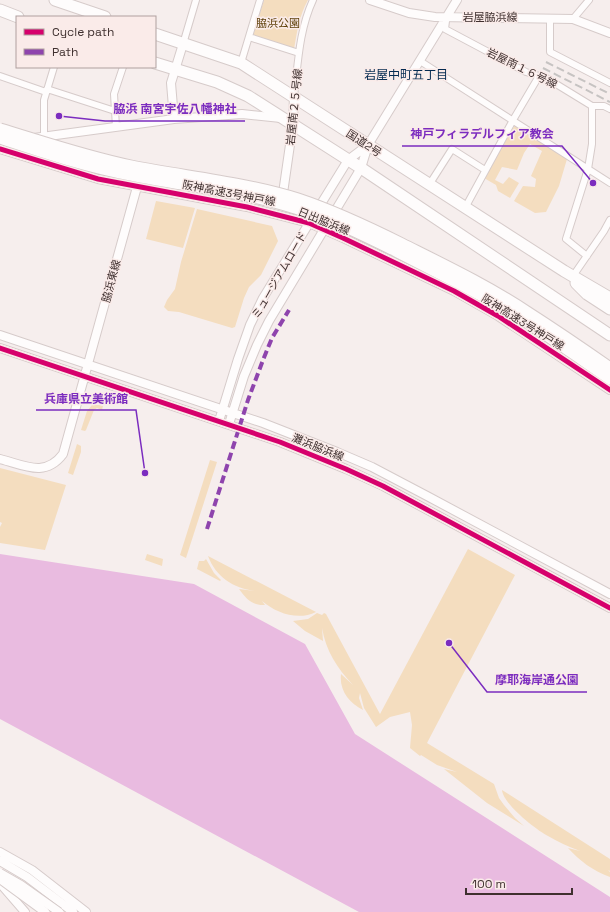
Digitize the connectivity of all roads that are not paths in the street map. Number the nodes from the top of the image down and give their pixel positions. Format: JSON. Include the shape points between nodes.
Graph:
{"nodes":[{"id":1,"x":55,"y":0,"type":"edge"},
{"id":2,"x":196,"y":0,"type":"edge"},
{"id":3,"x":260,"y":0,"type":"edge"},
{"id":4,"x":313,"y":0,"type":"edge"},
{"id":5,"x":370,"y":0,"type":"edge"},
{"id":6,"x":457,"y":0,"type":"edge"},
{"id":7,"x":589,"y":0,"type":"edge"},
{"id":8,"x":68,"y":2,"type":"edge"},
{"id":9,"x":0,"y":10,"type":"edge"},
{"id":10,"x":16,"y":16,"type":"edge"},
{"id":11,"x":103,"y":16,"type":"edge"},
{"id":12,"x":447,"y":18,"type":"junction"},
{"id":13,"x":550,"y":18,"type":"junction"},
{"id":14,"x":573,"y":19,"type":"junction"},
{"id":15,"x":610,"y":33,"type":"edge"},
{"id":16,"x":156,"y":34,"type":"edge"},
{"id":17,"x":249,"y":37,"type":"junction"},
{"id":18,"x":183,"y":44,"type":"junction"},
{"id":19,"x":300,"y":53,"type":"junction"},
{"id":20,"x":420,"y":61,"type":"junction"},
{"id":21,"x":156,"y":63,"type":"edge"},
{"id":22,"x":241,"y":63,"type":"junction"},
{"id":23,"x":54,"y":68,"type":"edge"},
{"id":24,"x":123,"y":68,"type":"edge"},
{"id":25,"x":175,"y":70,"type":"junction"},
{"id":26,"x":0,"y":76,"type":"edge"},
{"id":27,"x":539,"y":76,"type":"junction"},
{"id":28,"x":610,"y":83,"type":"edge"},
{"id":29,"x":46,"y":90,"type":"junction"},
{"id":30,"x":294,"y":96,"type":"junction"},
{"id":31,"x":592,"y":106,"type":"junction"},
{"id":32,"x":610,"y":109,"type":"edge"},
{"id":33,"x":115,"y":111,"type":"junction"},
{"id":34,"x":174,"y":118,"type":"junction"},
{"id":35,"x":284,"y":118,"type":"junction"},
{"id":36,"x":513,"y":120,"type":"junction"},
{"id":37,"x":293,"y":124,"type":"junction"},
{"id":38,"x":116,"y":127,"type":"junction"},
{"id":39,"x":0,"y":128,"type":"edge"},
{"id":40,"x":44,"y":137,"type":"junction"},
{"id":41,"x":0,"y":138,"type":"edge"},
{"id":42,"x":368,"y":146,"type":"junction"},
{"id":43,"x":0,"y":149,"type":"edge"},
{"id":44,"x":348,"y":160,"type":"junction"},
{"id":45,"x":361,"y":168,"type":"junction"},
{"id":46,"x":588,"y":169,"type":"junction"},
{"id":47,"x":485,"y":170,"type":"junction"},
{"id":48,"x":610,"y":183,"type":"edge"},
{"id":49,"x":429,"y":185,"type":"junction"},
{"id":50,"x":137,"y":187,"type":"junction"},
{"id":51,"x":465,"y":208,"type":"junction"},
{"id":52,"x":280,"y":215,"type":"junction"},
{"id":53,"x":610,"y":220,"type":"edge"},
{"id":54,"x":309,"y":223,"type":"junction"},
{"id":55,"x":324,"y":230,"type":"junction"},
{"id":56,"x":586,"y":256,"type":"junction"},
{"id":57,"x":568,"y":274,"type":"junction"},
{"id":58,"x":550,"y":294,"type":"junction"},
{"id":59,"x":610,"y":298,"type":"edge"},
{"id":60,"x":610,"y":308,"type":"edge"},
{"id":61,"x":610,"y":326,"type":"edge"},
{"id":62,"x":0,"y":335,"type":"edge"},
{"id":63,"x":610,"y":335,"type":"edge"},
{"id":64,"x":0,"y":348,"type":"edge"},
{"id":65,"x":88,"y":364,"type":"junction"},
{"id":66,"x":610,"y":368,"type":"edge"},
{"id":67,"x":84,"y":376,"type":"junction"},
{"id":68,"x":610,"y":379,"type":"edge"},
{"id":69,"x":610,"y":390,"type":"edge"},
{"id":70,"x":223,"y":410,"type":"junction"},
{"id":71,"x":233,"y":413,"type":"junction"},
{"id":72,"x":219,"y":421,"type":"junction"},
{"id":73,"x":229,"y":424,"type":"junction"},
{"id":74,"x":0,"y":459,"type":"edge"},
{"id":75,"x":610,"y":594,"type":"edge"},
{"id":76,"x":610,"y":608,"type":"edge"},
{"id":77,"x":0,"y":852,"type":"edge"},
{"id":78,"x":0,"y":861,"type":"edge"},
{"id":79,"x":0,"y":866,"type":"edge"},
{"id":80,"x":0,"y":873,"type":"edge"},
{"id":81,"x":0,"y":878,"type":"edge"},
{"id":82,"x":0,"y":883,"type":"edge"},
{"id":83,"x":25,"y":912,"type":"edge"},
{"id":84,"x":39,"y":912,"type":"edge"},
{"id":85,"x":45,"y":912,"type":"edge"},
{"id":86,"x":59,"y":912,"type":"edge"},
{"id":87,"x":73,"y":912,"type":"edge"},
{"id":88,"x":86,"y":912,"type":"edge"}],
"edges":[{"from":1,"to":8,"type":"highway"},
{"from":2,"to":18,"type":"street"},
{"from":3,"to":17,"type":"street"},
{"from":4,"to":19,"type":"street","name":"岩屋南２５号線","via":[[302,33]]},
{"from":5,"to":12,"type":"street","name":"岩屋脇浜線","via":[[409,13]]},
{"from":6,"to":12,"type":"street","name":"ミュージアムロード"},
{"from":7,"to":14,"type":"street"},
{"from":8,"to":11,"type":"highway"},
{"from":9,"to":10,"type":"highway"},
{"from":12,"to":13,"type":"street","name":"岩屋脇浜線"},
{"from":12,"to":20,"type":"street","name":"ミュージアムロード"},
{"from":12,"to":27,"type":"street","name":"岩屋南１６号線","via":[[445,29],[526,72]]},
{"from":13,"to":14,"type":"street","name":"岩屋脇浜線"},
{"from":13,"to":28,"type":"street","via":[[550,52]]},
{"from":14,"to":15,"type":"street","name":"岩屋脇浜線"},
{"from":16,"to":18,"type":"highway","name":"国道2号"},
{"from":17,"to":19,"type":"street"},
{"from":17,"to":22,"type":"street"},
{"from":18,"to":22,"type":"highway","name":"国道2号"},
{"from":18,"to":25,"type":"street"},
{"from":19,"to":30,"type":"street","name":"岩屋南２５号線"},
{"from":20,"to":36,"type":"street"},
{"from":20,"to":42,"type":"street","name":"ミュージアムロード"},
{"from":21,"to":25,"type":"highway","name":"国道2号"},
{"from":22,"to":30,"type":"highway","name":"国道2号"},
{"from":23,"to":29,"type":"street"},
{"from":24,"to":33,"type":"street","via":[[114,94]]},
{"from":25,"to":34,"type":"street","via":[[171,83]]},
{"from":25,"to":35,"type":"highway","name":"国道2号","via":[[216,82],[248,96]]},
{"from":26,"to":29,"type":"street"},
{"from":27,"to":31,"type":"street","name":"岩屋南１６号線"},
{"from":27,"to":36,"type":"street"},
{"from":29,"to":33,"type":"street"},
{"from":29,"to":40,"type":"street"},
{"from":30,"to":37,"type":"street","name":"岩屋南２５号線"},
{"from":30,"to":42,"type":"highway","name":"国道2号"},
{"from":31,"to":32,"type":"street","name":"岩屋南１６号線"},
{"from":31,"to":46,"type":"street","via":[[592,144]]},
{"from":33,"to":38,"type":"street"},
{"from":34,"to":35,"type":"street","via":[[242,114]]},
{"from":34,"to":38,"type":"street"},
{"from":35,"to":37,"type":"highway","name":"国道2号"},
{"from":36,"to":46,"type":"street"},
{"from":36,"to":47,"type":"street"},
{"from":37,"to":44,"type":"highway","name":"国道2号"},
{"from":37,"to":52,"type":"street","name":"岩屋南２５号線"},
{"from":38,"to":40,"type":"street"},
{"from":39,"to":40,"type":"street","via":[[33,138]]},
{"from":39,"to":66,"type":"highway","name":"阪神高速3号神戸線","bridge":true,"via":[[131,166],[257,188],[325,209],[499,294]]},
{"from":41,"to":68,"type":"highway","name":"阪神高速3号神戸線","bridge":true,"via":[[130,175],[255,196],[323,218],[378,242],[500,306]]},
{"from":42,"to":44,"type":"street","name":"ミュージアムロード"},
{"from":42,"to":45,"type":"street","name":"ミュージアムロード"},
{"from":42,"to":49,"type":"highway","name":"国道2号"},
{"from":43,"to":50,"type":"street","name":"日出脇浜線","via":[[98,179]]},
{"from":44,"to":45,"type":"highway","name":"国道2号"},
{"from":44,"to":54,"type":"street","name":"ミュージアムロード"},
{"from":45,"to":55,"type":"street","name":"ミュージアムロード"},
{"from":45,"to":58,"type":"highway","name":"国道2号"},
{"from":46,"to":48,"type":"street"},
{"from":46,"to":56,"type":"street","via":[[566,239]]},
{"from":47,"to":49,"type":"street","via":[[452,149]]},
{"from":47,"to":51,"type":"street"},
{"from":49,"to":51,"type":"highway","name":"国道2号"},
{"from":50,"to":52,"type":"street","name":"日出脇浜線","via":[[247,206]]},
{"from":50,"to":65,"type":"street","name":"脇浜東線"},
{"from":51,"to":57,"type":"highway","name":"国道2号"},
{"from":52,"to":54,"type":"street","name":"日出脇浜線"},
{"from":53,"to":56,"type":"street"},
{"from":54,"to":55,"type":"street","name":"日出脇浜線"},
{"from":54,"to":70,"type":"street","name":"ミュージアムロード","via":[[263,298],[250,325]]},
{"from":55,"to":69,"type":"street","name":"日出脇浜線","via":[[466,298],[536,340]]},
{"from":55,"to":71,"type":"street","name":"ミュージアムロード","via":[[266,327],[244,376]]},
{"from":56,"to":57,"type":"street"},
{"from":57,"to":59,"type":"highway","name":"国道2号"},
{"from":57,"to":60,"type":"highway","name":"国道2号","via":[[587,294]]},
{"from":58,"to":61,"type":"highway","name":"国道2号"},
{"from":58,"to":63,"type":"highway","name":"国道2号"},
{"from":62,"to":65,"type":"street","name":"灘浜脇浜線"},
{"from":64,"to":67,"type":"street","name":"灘浜脇浜線"},
{"from":65,"to":67,"type":"street","name":"脇浜東線"},
{"from":65,"to":70,"type":"street","name":"灘浜脇浜線"},
{"from":67,"to":72,"type":"street","name":"灘浜脇浜線"},
{"from":67,"to":74,"type":"street","name":"脇浜東線","via":[[63,454],[56,463],[38,468]]},
{"from":70,"to":71,"type":"street","name":"灘浜脇浜線"},
{"from":70,"to":72,"type":"street","name":"ミュージアムロード"},
{"from":71,"to":73,"type":"street","name":"ミュージアムロード"},
{"from":71,"to":75,"type":"street","name":"灘浜脇浜線","via":[[294,434],[372,467]]},
{"from":72,"to":73,"type":"street","name":"灘浜脇浜線"},
{"from":73,"to":76,"type":"street","name":"灘浜脇浜線","via":[[313,455],[383,486]]},
{"from":77,"to":88,"type":"street","via":[[32,870]]},
{"from":78,"to":87,"type":"street","via":[[27,877]]},
{"from":79,"to":84,"type":"street"},
{"from":80,"to":86,"type":"street","bridge":true},
{"from":81,"to":85,"type":"street","bridge":true},
{"from":82,"to":83,"type":"street"}]}
